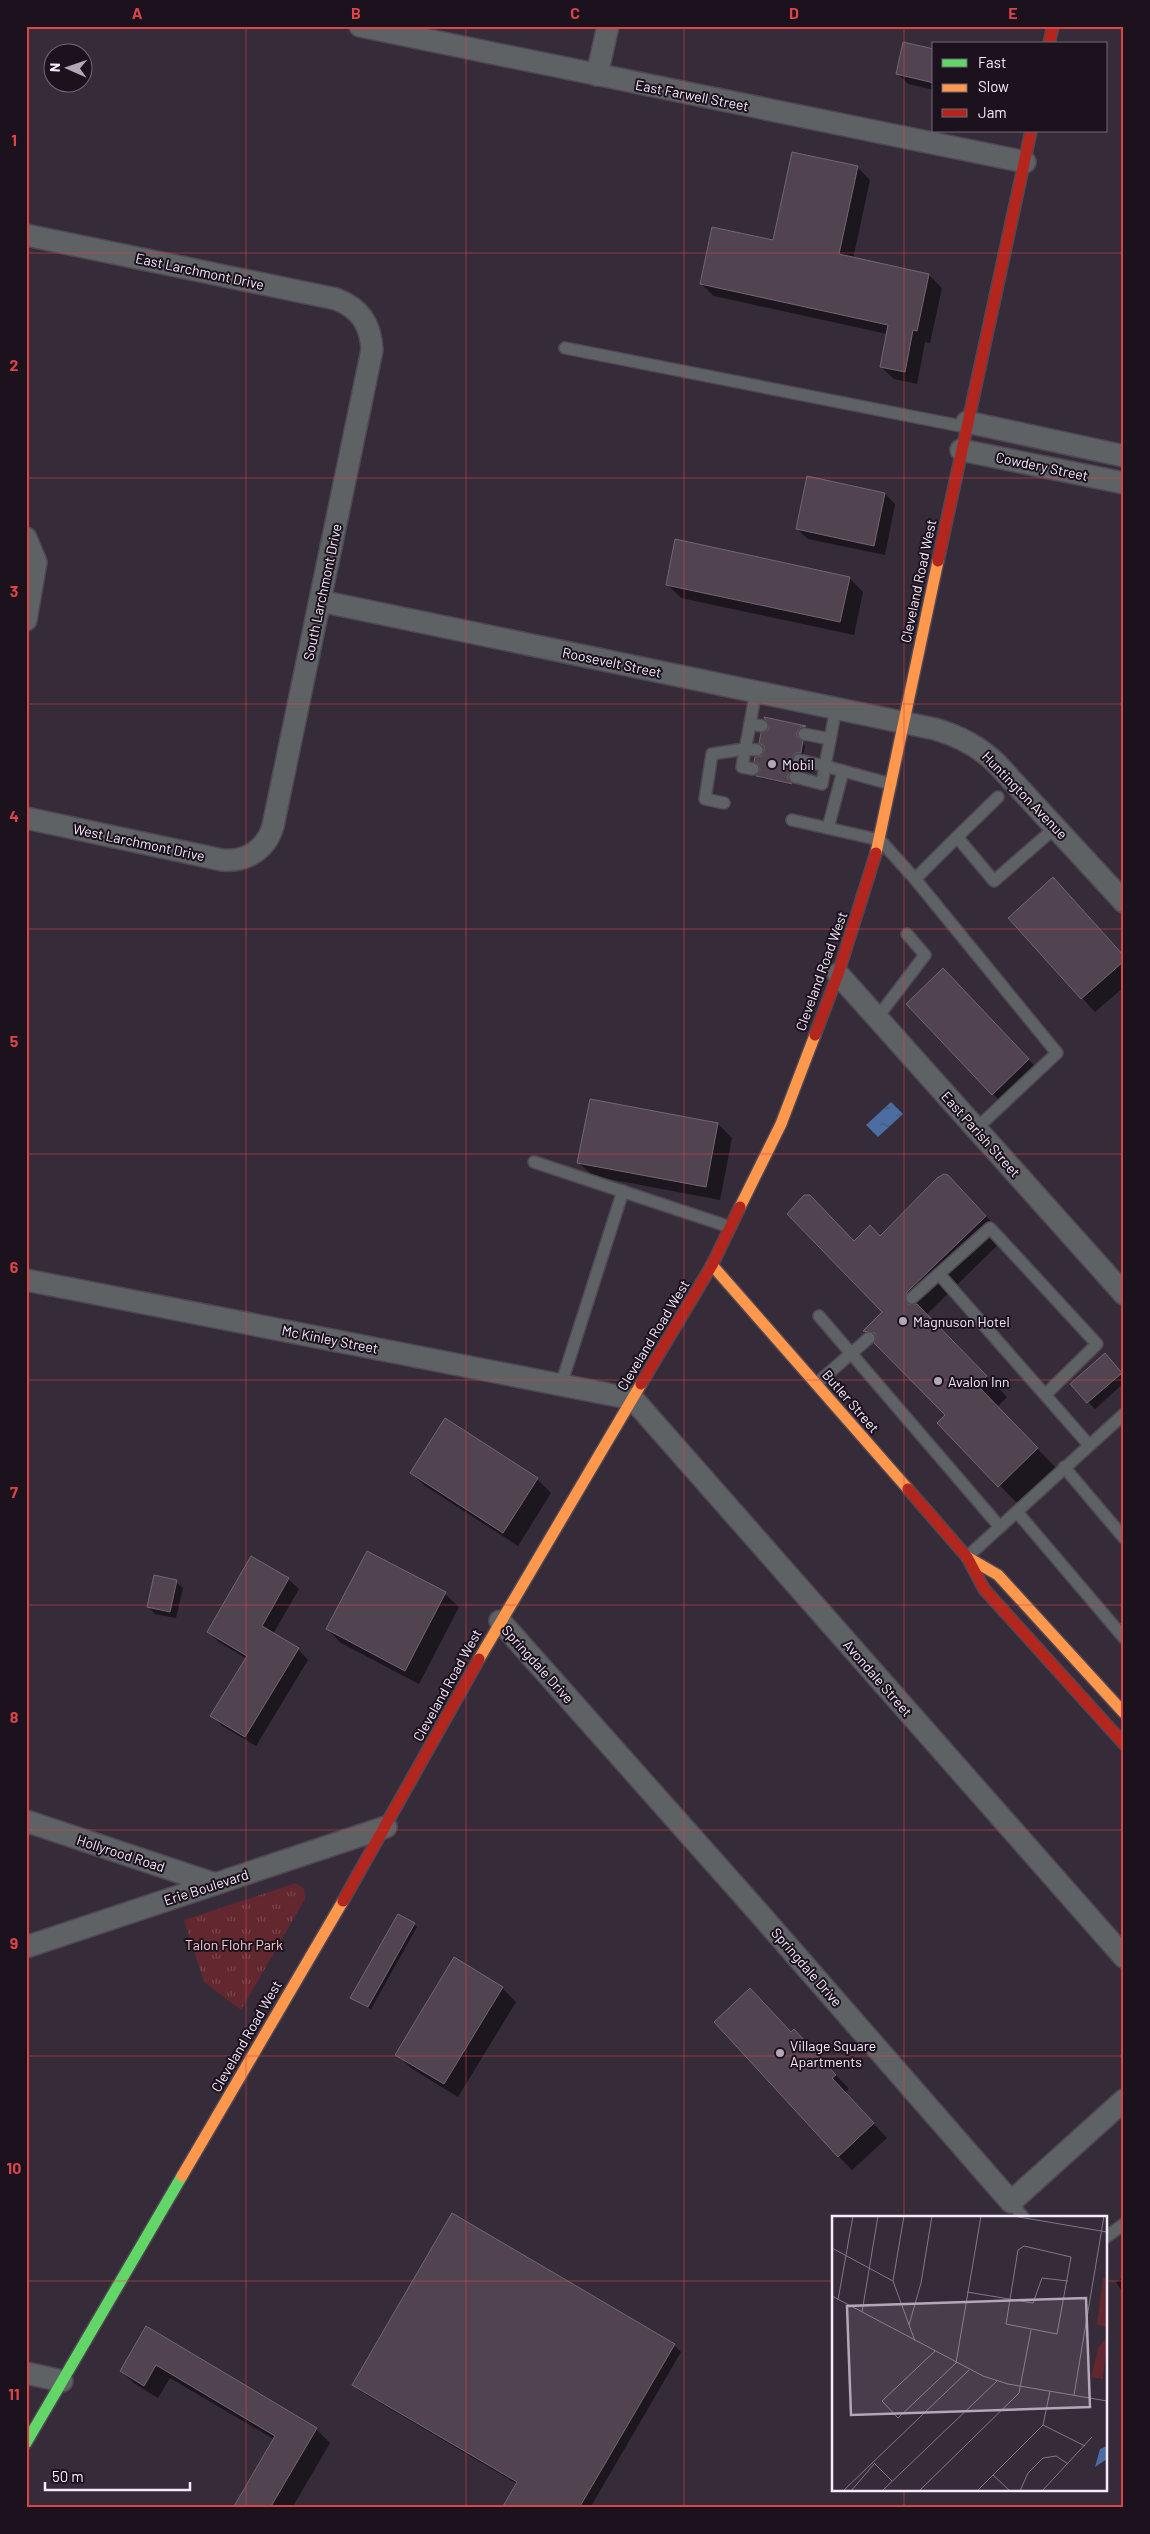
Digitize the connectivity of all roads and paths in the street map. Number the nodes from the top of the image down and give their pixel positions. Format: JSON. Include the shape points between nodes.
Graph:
{"nodes":[{"id":1,"x":360,"y":26,"type":"edge"},
{"id":2,"x":608,"y":26,"type":"edge"},
{"id":3,"x":1053,"y":26,"type":"edge"},
{"id":4,"x":1049,"y":42,"type":"edge"},
{"id":5,"x":597,"y":75,"type":"junction"},
{"id":6,"x":1031,"y":132,"type":"edge"},
{"id":7,"x":1025,"y":162,"type":"junction"},
{"id":8,"x":26,"y":235,"type":"edge"},
{"id":9,"x":366,"y":323,"type":"joint"},
{"id":10,"x":565,"y":348,"type":"dead end"},
{"id":11,"x":966,"y":424,"type":"junction"},
{"id":12,"x":961,"y":450,"type":"junction"},
{"id":13,"x":1124,"y":456,"type":"edge"},
{"id":14,"x":1124,"y":483,"type":"edge"},
{"id":15,"x":26,"y":538,"type":"edge"},
{"id":16,"x":320,"y":601,"type":"junction"},
{"id":17,"x":26,"y":620,"type":"edge"},
{"id":18,"x":756,"y":692,"type":"junction"},
{"id":19,"x":836,"y":708,"type":"junction"},
{"id":20,"x":904,"y":722,"type":"junction"},
{"id":21,"x":750,"y":724,"type":"junction"},
{"id":22,"x":762,"y":726,"type":"dead end"},
{"id":23,"x":804,"y":734,"type":"dead end"},
{"id":24,"x":830,"y":739,"type":"junction"},
{"id":25,"x":744,"y":749,"type":"junction"},
{"id":26,"x":757,"y":750,"type":"dead end"},
{"id":27,"x":799,"y":760,"type":"dead end"},
{"id":28,"x":825,"y":766,"type":"junction"},
{"id":29,"x":753,"y":769,"type":"dead end"},
{"id":30,"x":843,"y":771,"type":"junction"},
{"id":31,"x":795,"y":777,"type":"dead end"},
{"id":32,"x":891,"y":784,"type":"junction"},
{"id":33,"x":998,"y":797,"type":"dead end"},
{"id":34,"x":724,"y":803,"type":"dead end"},
{"id":35,"x":26,"y":818,"type":"edge"},
{"id":36,"x":792,"y":820,"type":"dead end"},
{"id":37,"x":1056,"y":827,"type":"junction"},
{"id":38,"x":828,"y":828,"type":"junction"},
{"id":39,"x":957,"y":837,"type":"junction"},
{"id":40,"x":880,"y":840,"type":"junction"},
{"id":41,"x":252,"y":854,"type":"joint"},
{"id":42,"x":914,"y":878,"type":"junction"},
{"id":43,"x":1124,"y":902,"type":"edge"},
{"id":44,"x":907,"y":934,"type":"dead end"},
{"id":45,"x":838,"y":974,"type":"junction"},
{"id":46,"x":877,"y":1018,"type":"junction"},
{"id":47,"x":977,"y":1128,"type":"junction"},
{"id":48,"x":534,"y":1162,"type":"dead end"},
{"id":49,"x":623,"y":1191,"type":"junction"},
{"id":50,"x":730,"y":1227,"type":"junction"},
{"id":51,"x":712,"y":1265,"type":"junction"},
{"id":52,"x":938,"y":1274,"type":"junction"},
{"id":53,"x":26,"y":1280,"type":"edge"},
{"id":54,"x":1124,"y":1294,"type":"edge"},
{"id":55,"x":912,"y":1298,"type":"dead end"},
{"id":56,"x":819,"y":1316,"type":"dead end"},
{"id":57,"x":869,"y":1338,"type":"dead end"},
{"id":58,"x":852,"y":1353,"type":"junction"},
{"id":59,"x":816,"y":1384,"type":"junction"},
{"id":60,"x":561,"y":1385,"type":"junction"},
{"id":61,"x":1046,"y":1394,"type":"junction"},
{"id":62,"x":633,"y":1399,"type":"junction"},
{"id":63,"x":1124,"y":1414,"type":"edge"},
{"id":64,"x":1089,"y":1445,"type":"junction"},
{"id":65,"x":1064,"y":1467,"type":"junction"},
{"id":66,"x":1017,"y":1512,"type":"junction"},
{"id":67,"x":1000,"y":1527,"type":"junction"},
{"id":68,"x":1124,"y":1538,"type":"edge"},
{"id":69,"x":966,"y":1557,"type":"junction"},
{"id":70,"x":500,"y":1621,"type":"junction"},
{"id":71,"x":1124,"y":1638,"type":"edge"},
{"id":72,"x":1124,"y":1713,"type":"edge"},
{"id":73,"x":1124,"y":1744,"type":"edge"},
{"id":74,"x":26,"y":1821,"type":"edge"},
{"id":75,"x":386,"y":1827,"type":"junction"},
{"id":76,"x":215,"y":1884,"type":"junction"},
{"id":77,"x":26,"y":1947,"type":"edge"},
{"id":78,"x":1124,"y":1957,"type":"edge"},
{"id":79,"x":1124,"y":2100,"type":"edge"},
{"id":80,"x":1011,"y":2202,"type":"junction"},
{"id":81,"x":1022,"y":2216,"type":"edge"},
{"id":82,"x":1124,"y":2224,"type":"edge"},
{"id":83,"x":1108,"y":2236,"type":"edge"},
{"id":84,"x":26,"y":2373,"type":"edge"},
{"id":85,"x":62,"y":2381,"type":"junction"},
{"id":86,"x":26,"y":2443,"type":"edge"}],
"edges":[{"from":1,"to":5,"type":"street","name":"East Farwell Street"},
{"from":2,"to":5,"type":"street"},
{"from":3,"to":4,"type":"main road"},
{"from":5,"to":7,"type":"street","name":"East Farwell Street"},
{"from":6,"to":7,"type":"main road","name":"Cleveland Road West"},
{"from":7,"to":11,"type":"main road","name":"Cleveland Road West"},
{"from":8,"to":9,"type":"street","name":"East Larchmont Drive","via":[[336,299],[354,308]]},
{"from":9,"to":16,"type":"street","name":"South Larchmont Drive","via":[[371,338],[371,356]]},
{"from":10,"to":11,"type":"lane"},
{"from":11,"to":12,"type":"main road","name":"Cleveland Road West"},
{"from":11,"to":13,"type":"street","name":"Cowdery Street"},
{"from":12,"to":14,"type":"street","name":"Cowdery Street"},
{"from":12,"to":20,"type":"main road","name":"Cleveland Road West"},
{"from":15,"to":17,"type":"street","via":[[36,562]]},
{"from":16,"to":18,"type":"street","name":"Roosevelt Street"},
{"from":16,"to":41,"type":"street","name":"South Larchmont Drive","via":[[273,826],[265,844]]},
{"from":18,"to":19,"type":"street","name":"Roosevelt Street"},
{"from":18,"to":21,"type":"lane"},
{"from":19,"to":20,"type":"street","name":"Roosevelt Street"},
{"from":19,"to":24,"type":"lane"},
{"from":20,"to":32,"type":"main road","name":"Cleveland Road West"},
{"from":20,"to":37,"type":"street","name":"Huntington Avenue","via":[[946,732],[979,747]]},
{"from":21,"to":22,"type":"lane"},
{"from":21,"to":25,"type":"lane"},
{"from":23,"to":24,"type":"lane"},
{"from":24,"to":28,"type":"lane"},
{"from":25,"to":26,"type":"lane"},
{"from":25,"to":29,"type":"lane","via":[[742,767]]},
{"from":25,"to":34,"type":"lane","via":[[712,754],[705,799]]},
{"from":27,"to":28,"type":"lane"},
{"from":28,"to":30,"type":"lane"},
{"from":28,"to":31,"type":"lane","via":[[822,784]]},
{"from":30,"to":32,"type":"lane"},
{"from":30,"to":38,"type":"lane"},
{"from":32,"to":40,"type":"main road","name":"Cleveland Road West"},
{"from":33,"to":39,"type":"lane"},
{"from":35,"to":41,"type":"street","name":"West Larchmont Drive","via":[[222,860],[238,860]]},
{"from":36,"to":38,"type":"lane"},
{"from":37,"to":39,"type":"lane","via":[[994,881]]},
{"from":37,"to":43,"type":"street","name":"Huntington Avenue"},
{"from":38,"to":40,"type":"lane"},
{"from":39,"to":42,"type":"lane"},
{"from":40,"to":42,"type":"lane"},
{"from":40,"to":45,"type":"main road","name":"Cleveland Road West"},
{"from":42,"to":47,"type":"lane","via":[[1057,1053]]},
{"from":44,"to":46,"type":"lane","via":[[925,955]]},
{"from":45,"to":46,"type":"street","name":"East Parish Street"},
{"from":45,"to":50,"type":"main road","name":"Cleveland Road West","via":[[781,1124]]},
{"from":46,"to":47,"type":"street","name":"East Parish Street"},
{"from":47,"to":54,"type":"street","name":"East Parish Street"},
{"from":48,"to":49,"type":"lane"},
{"from":49,"to":50,"type":"lane"},
{"from":49,"to":60,"type":"lane"},
{"from":50,"to":51,"type":"main road","name":"Cleveland Road West"},
{"from":51,"to":59,"type":"main road","name":"Butler Street"},
{"from":51,"to":62,"type":"main road","name":"Cleveland Road West"},
{"from":52,"to":55,"type":"lane"},
{"from":52,"to":61,"type":"lane"},
{"from":52,"to":61,"type":"lane","via":[[990,1228],[1098,1344]]},
{"from":53,"to":60,"type":"street","name":"Mc Kinley Street"},
{"from":56,"to":58,"type":"lane"},
{"from":57,"to":58,"type":"lane"},
{"from":58,"to":59,"type":"lane"},
{"from":58,"to":67,"type":"lane"},
{"from":59,"to":69,"type":"main road","name":"Butler Street"},
{"from":60,"to":62,"type":"street","name":"Mc Kinley Street"},
{"from":61,"to":64,"type":"lane"},
{"from":62,"to":70,"type":"main road","name":"Cleveland Road West"},
{"from":62,"to":78,"type":"street","name":"Avondale Street"},
{"from":63,"to":64,"type":"lane"},
{"from":64,"to":65,"type":"lane"},
{"from":65,"to":66,"type":"lane"},
{"from":65,"to":68,"type":"lane"},
{"from":66,"to":67,"type":"lane"},
{"from":66,"to":71,"type":"lane"},
{"from":67,"to":69,"type":"lane"},
{"from":69,"to":72,"type":"main road","name":"Butler Street","via":[[998,1575]]},
{"from":69,"to":73,"type":"main road","name":"Butler Street","via":[[984,1589]]},
{"from":70,"to":75,"type":"main road","name":"Cleveland Road West"},
{"from":70,"to":80,"type":"street","name":"Springdale Drive"},
{"from":74,"to":76,"type":"street","name":"Hollyrood Road"},
{"from":75,"to":76,"type":"street","name":"Erie Boulevard"},
{"from":75,"to":85,"type":"main road","name":"Cleveland Road West"},
{"from":76,"to":77,"type":"street","name":"Erie Boulevard"},
{"from":79,"to":80,"type":"street"},
{"from":80,"to":81,"type":"lane"},
{"from":82,"to":83,"type":"lane"},
{"from":84,"to":85,"type":"street"},
{"from":85,"to":86,"type":"main road","name":"Cleveland Road West"}]}
